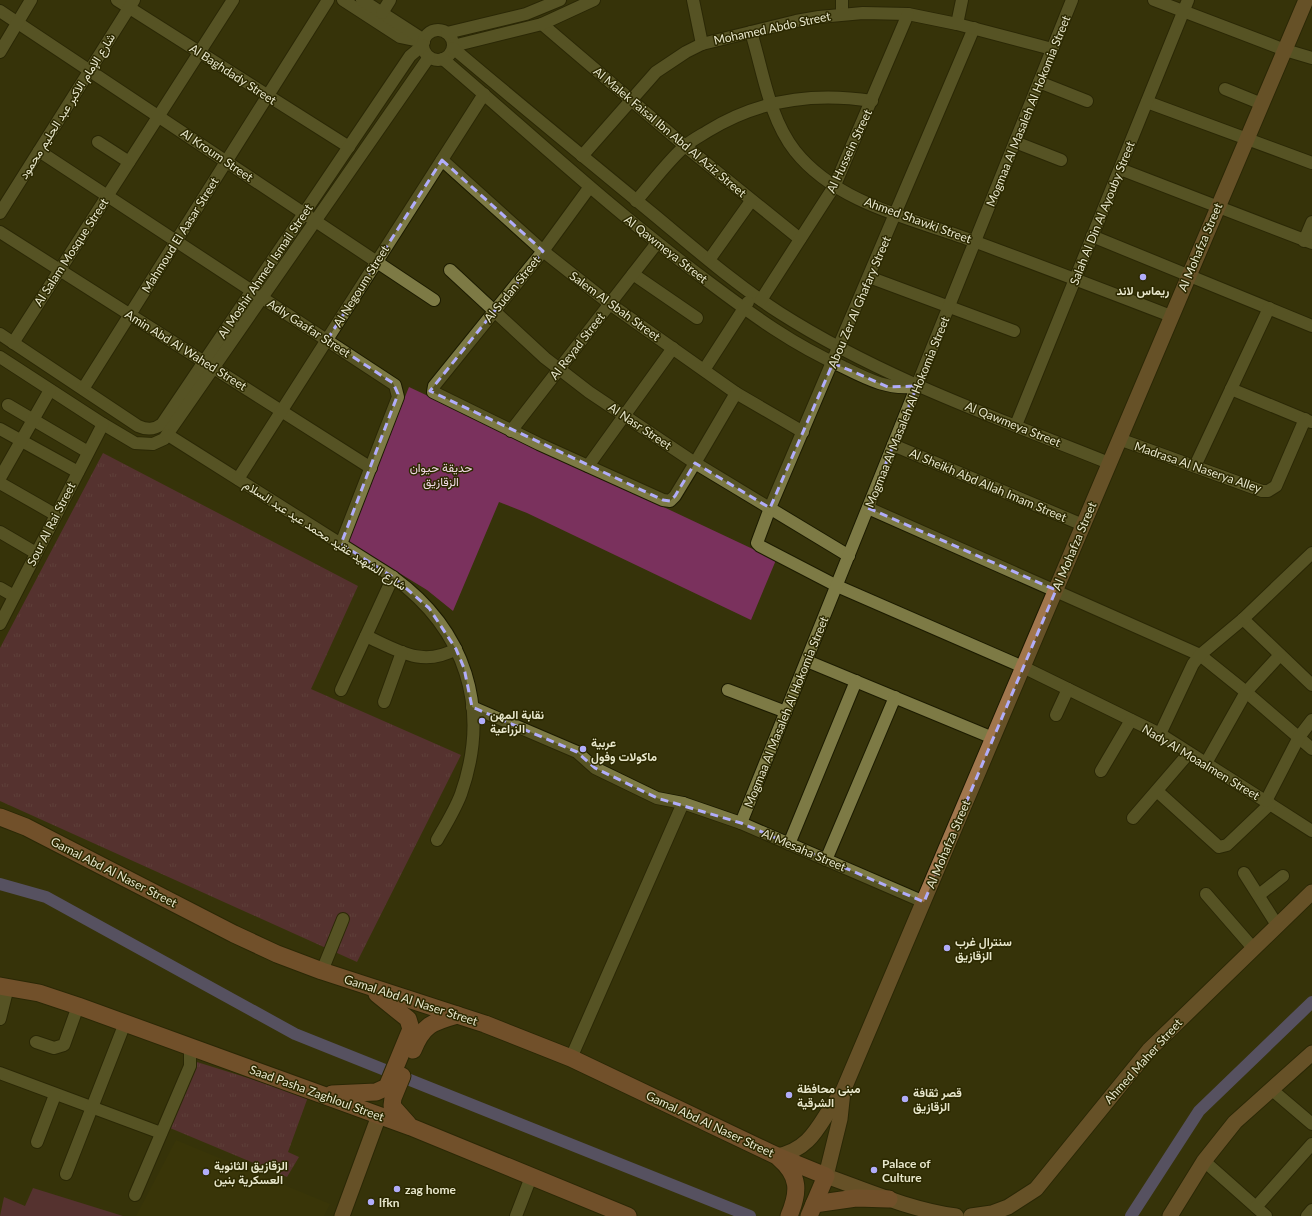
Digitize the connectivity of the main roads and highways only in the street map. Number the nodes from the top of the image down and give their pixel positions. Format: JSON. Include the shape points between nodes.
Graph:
{"nodes":[{"id":1,"x":1306,"y":0,"type":"edge"},
{"id":2,"x":0,"y":817,"type":"edge"},
{"id":3,"x":1312,"y":892,"type":"edge"},
{"id":4,"x":4,"y":986,"type":"edge"},
{"id":5,"x":369,"y":987,"type":"junction"},
{"id":6,"x":456,"y":1015,"type":"junction"},
{"id":7,"x":415,"y":1031,"type":"junction"},
{"id":8,"x":1312,"y":1053,"type":"edge"},
{"id":9,"x":391,"y":1090,"type":"junction"},
{"id":10,"x":843,"y":1091,"type":"junction"},
{"id":11,"x":321,"y":1094,"type":"junction"},
{"id":12,"x":370,"y":1112,"type":"junction"},
{"id":13,"x":411,"y":1127,"type":"junction"},
{"id":14,"x":777,"y":1156,"type":"junction"},
{"id":15,"x":826,"y":1176,"type":"junction"},
{"id":16,"x":888,"y":1199,"type":"junction"},
{"id":17,"x":812,"y":1209,"type":"edge"},
{"id":18,"x":342,"y":1216,"type":"edge"},
{"id":19,"x":628,"y":1216,"type":"edge"},
{"id":20,"x":789,"y":1216,"type":"edge"},
{"id":21,"x":956,"y":1216,"type":"edge"},
{"id":22,"x":971,"y":1216,"type":"edge"},
{"id":23,"x":1170,"y":1216,"type":"edge"}],
"edges":[{"from":1,"to":10,"type":"main road","name":"Al Mohafza Street"},
{"from":2,"to":5,"type":"highway","name":"Gamal Abd Al Naser Street","via":[[26,827],[234,934],[322,971]]},
{"from":3,"to":22,"type":"main road","name":"Ahmed Maher Street","via":[[1149,1050],[1036,1189],[1008,1207],[992,1213]]},
{"from":4,"to":11,"type":"highway","name":"Saad Pasha Zaghloul Street","via":[[39,993],[78,1006]]},
{"from":5,"to":6,"type":"highway","name":"Gamal Abd Al Naser Street"},
{"from":5,"to":7,"type":"highway","via":[[408,1019]]},
{"from":6,"to":7,"type":"highway"},
{"from":6,"to":14,"type":"highway","name":"Gamal Abd Al Naser Street","via":[[571,1058]]},
{"from":7,"to":9,"type":"highway"},
{"from":8,"to":23,"type":"main road","via":[[1235,1122],[1204,1161]]},
{"from":9,"to":11,"type":"highway"},
{"from":9,"to":13,"type":"highway","via":[[392,1106]]},
{"from":10,"to":14,"type":"main road","name":"Al Mohafza Street","via":[[804,1145]]},
{"from":10,"to":15,"type":"main road","name":"Al Mohafza Street","via":[[840,1119]]},
{"from":11,"to":12,"type":"highway","name":"Saad Pasha Zaghloul Street"},
{"from":12,"to":13,"type":"highway","name":"Saad Pasha Zaghloul Street"},
{"from":12,"to":18,"type":"main road","via":[[378,1121]]},
{"from":13,"to":19,"type":"highway","name":"Saad Pasha Zaghloul Street"},
{"from":14,"to":15,"type":"highway","name":"Gamal Abd Al Naser Street"},
{"from":14,"to":20,"type":"highway","via":[[792,1175],[796,1189],[797,1199]]},
{"from":15,"to":16,"type":"main road"},
{"from":15,"to":17,"type":"highway"},
{"from":16,"to":17,"type":"highway","via":[[856,1198]]},
{"from":16,"to":21,"type":"main road"}]}
